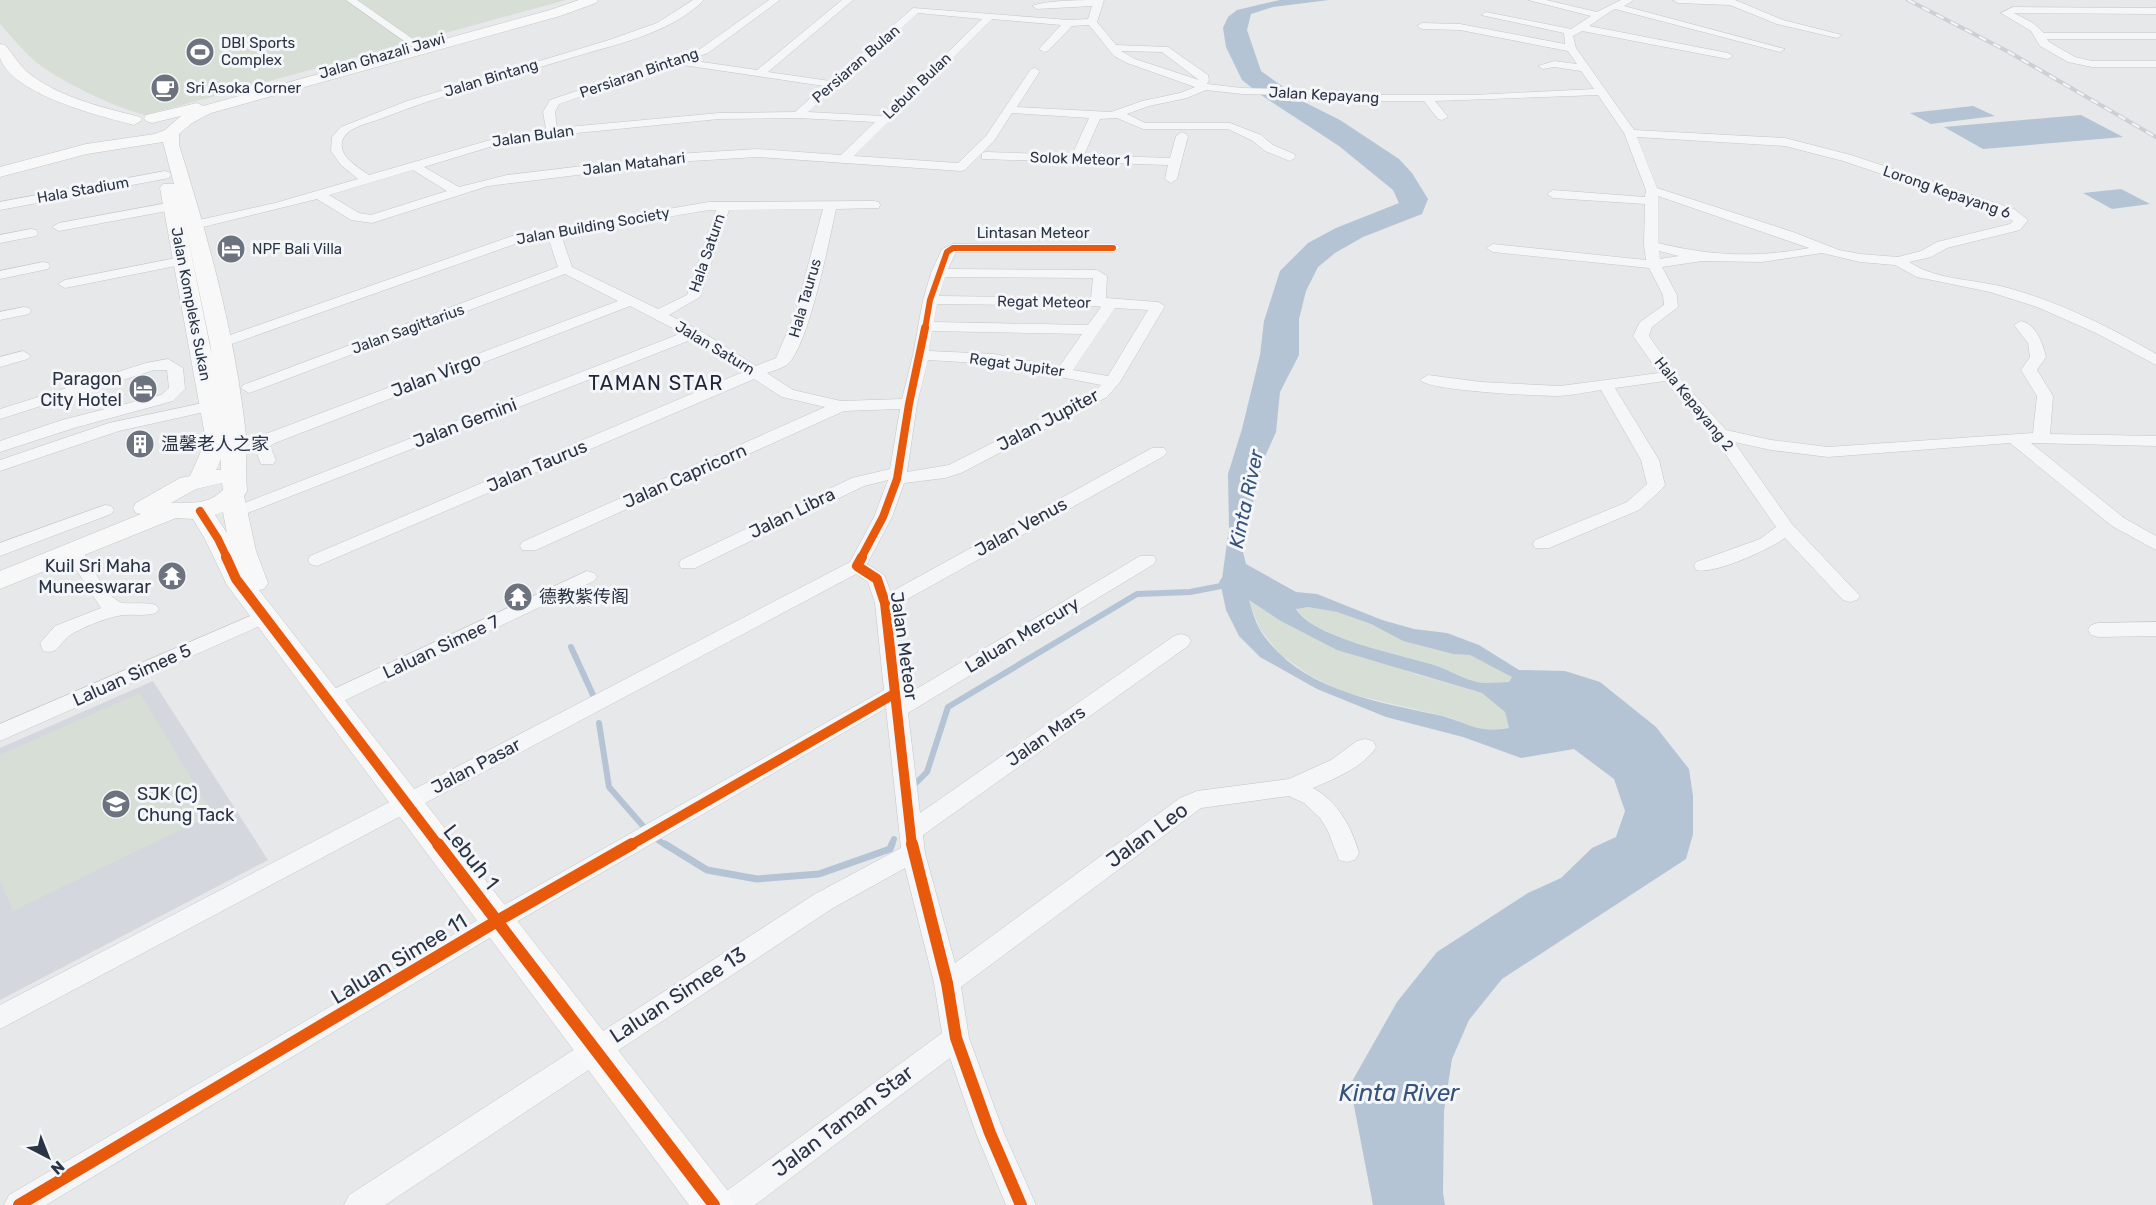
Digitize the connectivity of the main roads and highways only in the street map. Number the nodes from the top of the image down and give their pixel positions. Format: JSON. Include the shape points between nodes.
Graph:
{"nodes":[{"id":1,"x":577,"y":0,"type":"edge"},
{"id":2,"x":591,"y":0,"type":"edge"},
{"id":3,"x":455,"y":41,"type":"junction"},
{"id":4,"x":418,"y":46,"type":"junction"},
{"id":5,"x":0,"y":48,"type":"edge"},
{"id":6,"x":390,"y":59,"type":"junction"},
{"id":7,"x":93,"y":110,"type":"junction"},
{"id":8,"x":152,"y":118,"type":"junction"},
{"id":9,"x":134,"y":120,"type":"junction"},
{"id":10,"x":173,"y":130,"type":"junction"},
{"id":11,"x":103,"y":132,"type":"junction"},
{"id":12,"x":130,"y":144,"type":"junction"},
{"id":13,"x":54,"y":156,"type":"junction"},
{"id":14,"x":0,"y":172,"type":"edge"},
{"id":15,"x":200,"y":479,"type":"junction"},
{"id":16,"x":234,"y":497,"type":"junction"},
{"id":17,"x":173,"y":502,"type":"junction"},
{"id":18,"x":200,"y":511,"type":"junction"},
{"id":19,"x":0,"y":575,"type":"edge"},
{"id":20,"x":0,"y":581,"type":"edge"},
{"id":21,"x":264,"y":616,"type":"junction"},
{"id":22,"x":714,"y":1205,"type":"edge"}],
"edges":[{"from":1,"to":4,"type":"main road","name":"Jalan Ghazali Jawi"},
{"from":2,"to":3,"type":"main road","name":"Jalan Ghazali Jawi"},
{"from":3,"to":4,"type":"main road"},
{"from":3,"to":6,"type":"main road","name":"Jalan Ghazali Jawi"},
{"from":4,"to":6,"type":"main road"},
{"from":4,"to":8,"type":"main road","name":"Jalan Ghazali Jawi"},
{"from":5,"to":7,"type":"main road","via":[[22,74]]},
{"from":6,"to":10,"type":"main road","name":"Jalan Ghazali Jawi","via":[[205,110]]},
{"from":7,"to":9,"type":"main road"},
{"from":7,"to":11,"type":"main road"},
{"from":8,"to":9,"type":"main road","name":"Jalan Ghazali Jawi"},
{"from":8,"to":10,"type":"main road","via":[[175,121]]},
{"from":9,"to":11,"type":"main road"},
{"from":10,"to":12,"type":"main road","name":"Jalan Ghazali Jawi"},
{"from":10,"to":16,"type":"main road","name":"Jalan Kompleks Sukan","via":[[171,145],[195,225],[221,343],[234,429]]},
{"from":11,"to":12,"type":"main road","via":[[99,138],[103,142]]},
{"from":11,"to":13,"type":"main road"},
{"from":12,"to":13,"type":"main road","name":"Jalan Ghazali Jawi"},
{"from":12,"to":15,"type":"main road","name":"Jalan Kompleks Sukan","via":[[158,152],[173,206],[216,430],[214,449]]},
{"from":13,"to":14,"type":"main road"},
{"from":15,"to":16,"type":"main road","via":[[220,477]]},
{"from":15,"to":17,"type":"main road","via":[[179,489]]},
{"from":16,"to":18,"type":"main road"},
{"from":16,"to":21,"type":"main road","name":"Lebuh 1","via":[[243,551]]},
{"from":17,"to":18,"type":"main road"},
{"from":17,"to":19,"type":"main road"},
{"from":17,"to":20,"type":"main road","via":[[74,552]]},
{"from":18,"to":21,"type":"main road","via":[[236,579]]},
{"from":21,"to":22,"type":"main road","name":"Lebuh 1"}]}
